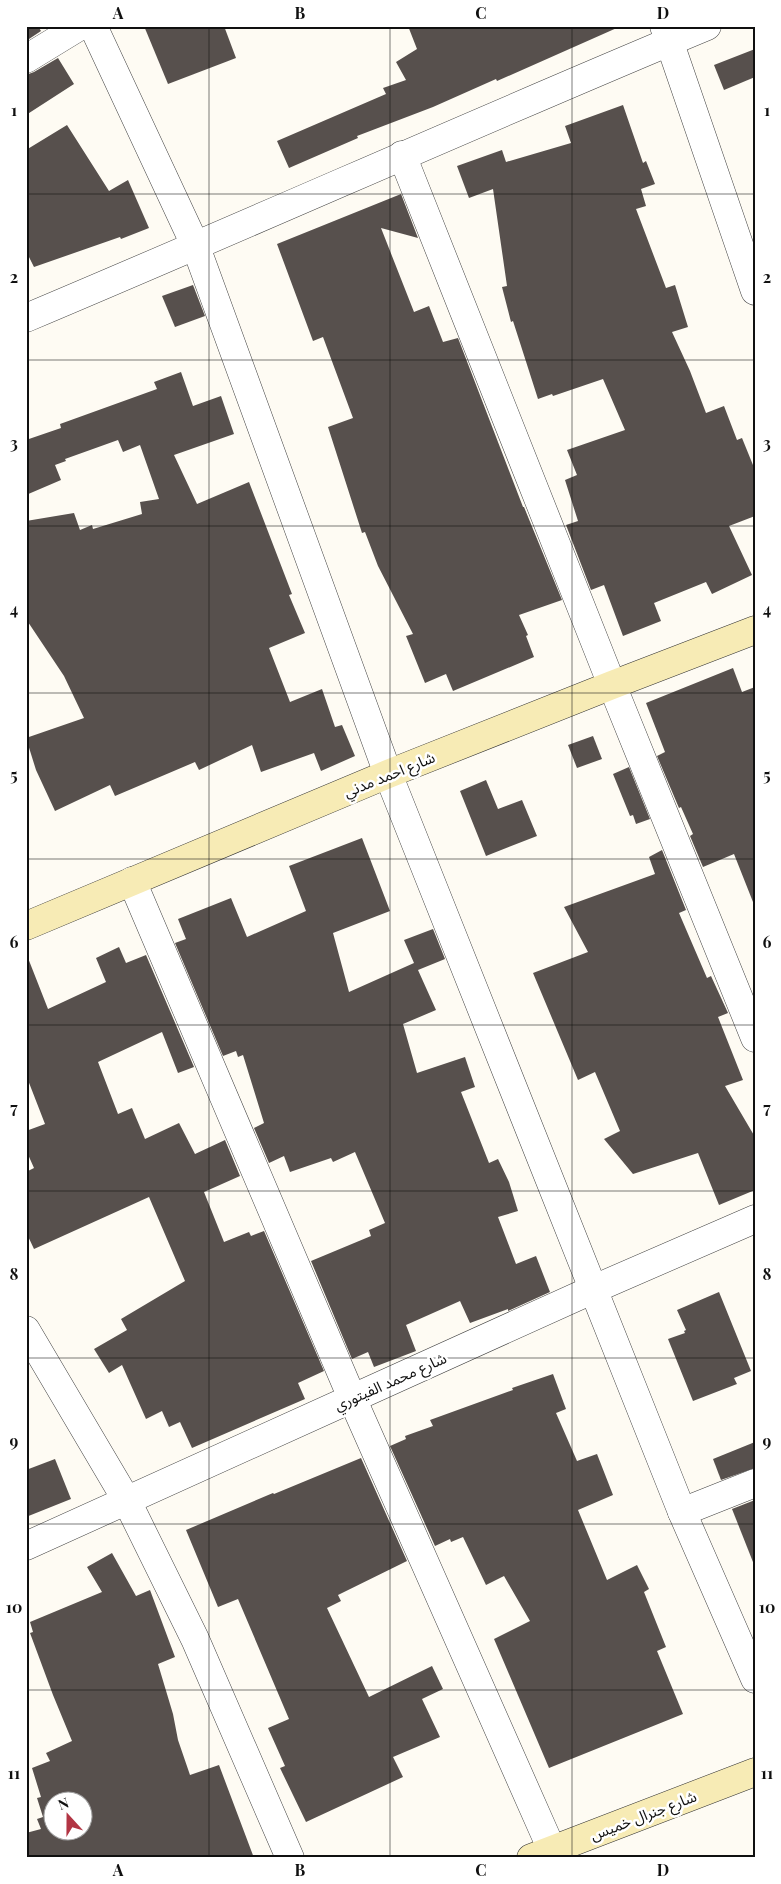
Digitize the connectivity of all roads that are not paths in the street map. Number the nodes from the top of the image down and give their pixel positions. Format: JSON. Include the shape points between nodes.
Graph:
{"nodes":[{"id":1,"x":80,"y":26,"type":"edge"},
{"id":2,"x":93,"y":26,"type":"edge"},
{"id":3,"x":708,"y":26,"type":"edge"},
{"id":4,"x":667,"y":34,"type":"edge"},
{"id":5,"x":26,"y":59,"type":"edge"},
{"id":6,"x":402,"y":156,"type":"junction"},
{"id":7,"x":196,"y":247,"type":"junction"},
{"id":8,"x":755,"y":290,"type":"edge"},
{"id":9,"x":26,"y":318,"type":"edge"},
{"id":10,"x":755,"y":630,"type":"edge"},
{"id":11,"x":612,"y":684,"type":"junction"},
{"id":12,"x":388,"y":774,"type":"junction"},
{"id":13,"x":132,"y":881,"type":"junction"},
{"id":14,"x":26,"y":926,"type":"edge"},
{"id":15,"x":755,"y":1038,"type":"edge"},
{"id":16,"x":755,"y":1219,"type":"edge"},
{"id":17,"x":594,"y":1289,"type":"junction"},
{"id":18,"x":26,"y":1330,"type":"edge"},
{"id":19,"x":352,"y":1398,"type":"junction"},
{"id":20,"x":755,"y":1483,"type":"edge"},
{"id":21,"x":127,"y":1501,"type":"junction"},
{"id":22,"x":682,"y":1512,"type":"junction"},
{"id":23,"x":26,"y":1546,"type":"edge"},
{"id":24,"x":755,"y":1679,"type":"edge"},
{"id":25,"x":755,"y":1772,"type":"edge"},
{"id":26,"x":542,"y":1854,"type":"edge"},
{"id":27,"x":290,"y":1858,"type":"edge"}],
"edges":[{"from":1,"to":5,"type":"street"},
{"from":2,"to":7,"type":"street"},
{"from":3,"to":4,"type":"street"},
{"from":4,"to":6,"type":"street"},
{"from":4,"to":8,"type":"street"},
{"from":6,"to":7,"type":"street"},
{"from":6,"to":11,"type":"street"},
{"from":7,"to":9,"type":"street"},
{"from":7,"to":12,"type":"street"},
{"from":10,"to":11,"type":"street","name":"شارع احمد مدني"},
{"from":11,"to":12,"type":"street","name":"شارع احمد مدني"},
{"from":11,"to":15,"type":"street"},
{"from":12,"to":13,"type":"street","name":"شارع احمد مدني"},
{"from":12,"to":17,"type":"street"},
{"from":13,"to":14,"type":"street","name":"شارع احمد مدني"},
{"from":13,"to":19,"type":"street"},
{"from":16,"to":17,"type":"street","name":"شارع محمد الفيتوري"},
{"from":17,"to":19,"type":"street","name":"شارع محمد الفيتوري"},
{"from":17,"to":22,"type":"street"},
{"from":18,"to":21,"type":"street"},
{"from":19,"to":21,"type":"street","name":"شارع محمد الفيتوري"},
{"from":19,"to":26,"type":"street"},
{"from":20,"to":22,"type":"street"},
{"from":21,"to":23,"type":"street","name":"شارع محمد الفيتوري"},
{"from":21,"to":27,"type":"street","via":[[195,1639]]},
{"from":22,"to":24,"type":"street"},
{"from":25,"to":26,"type":"street","name":"شارع جنرال خميس"}]}
